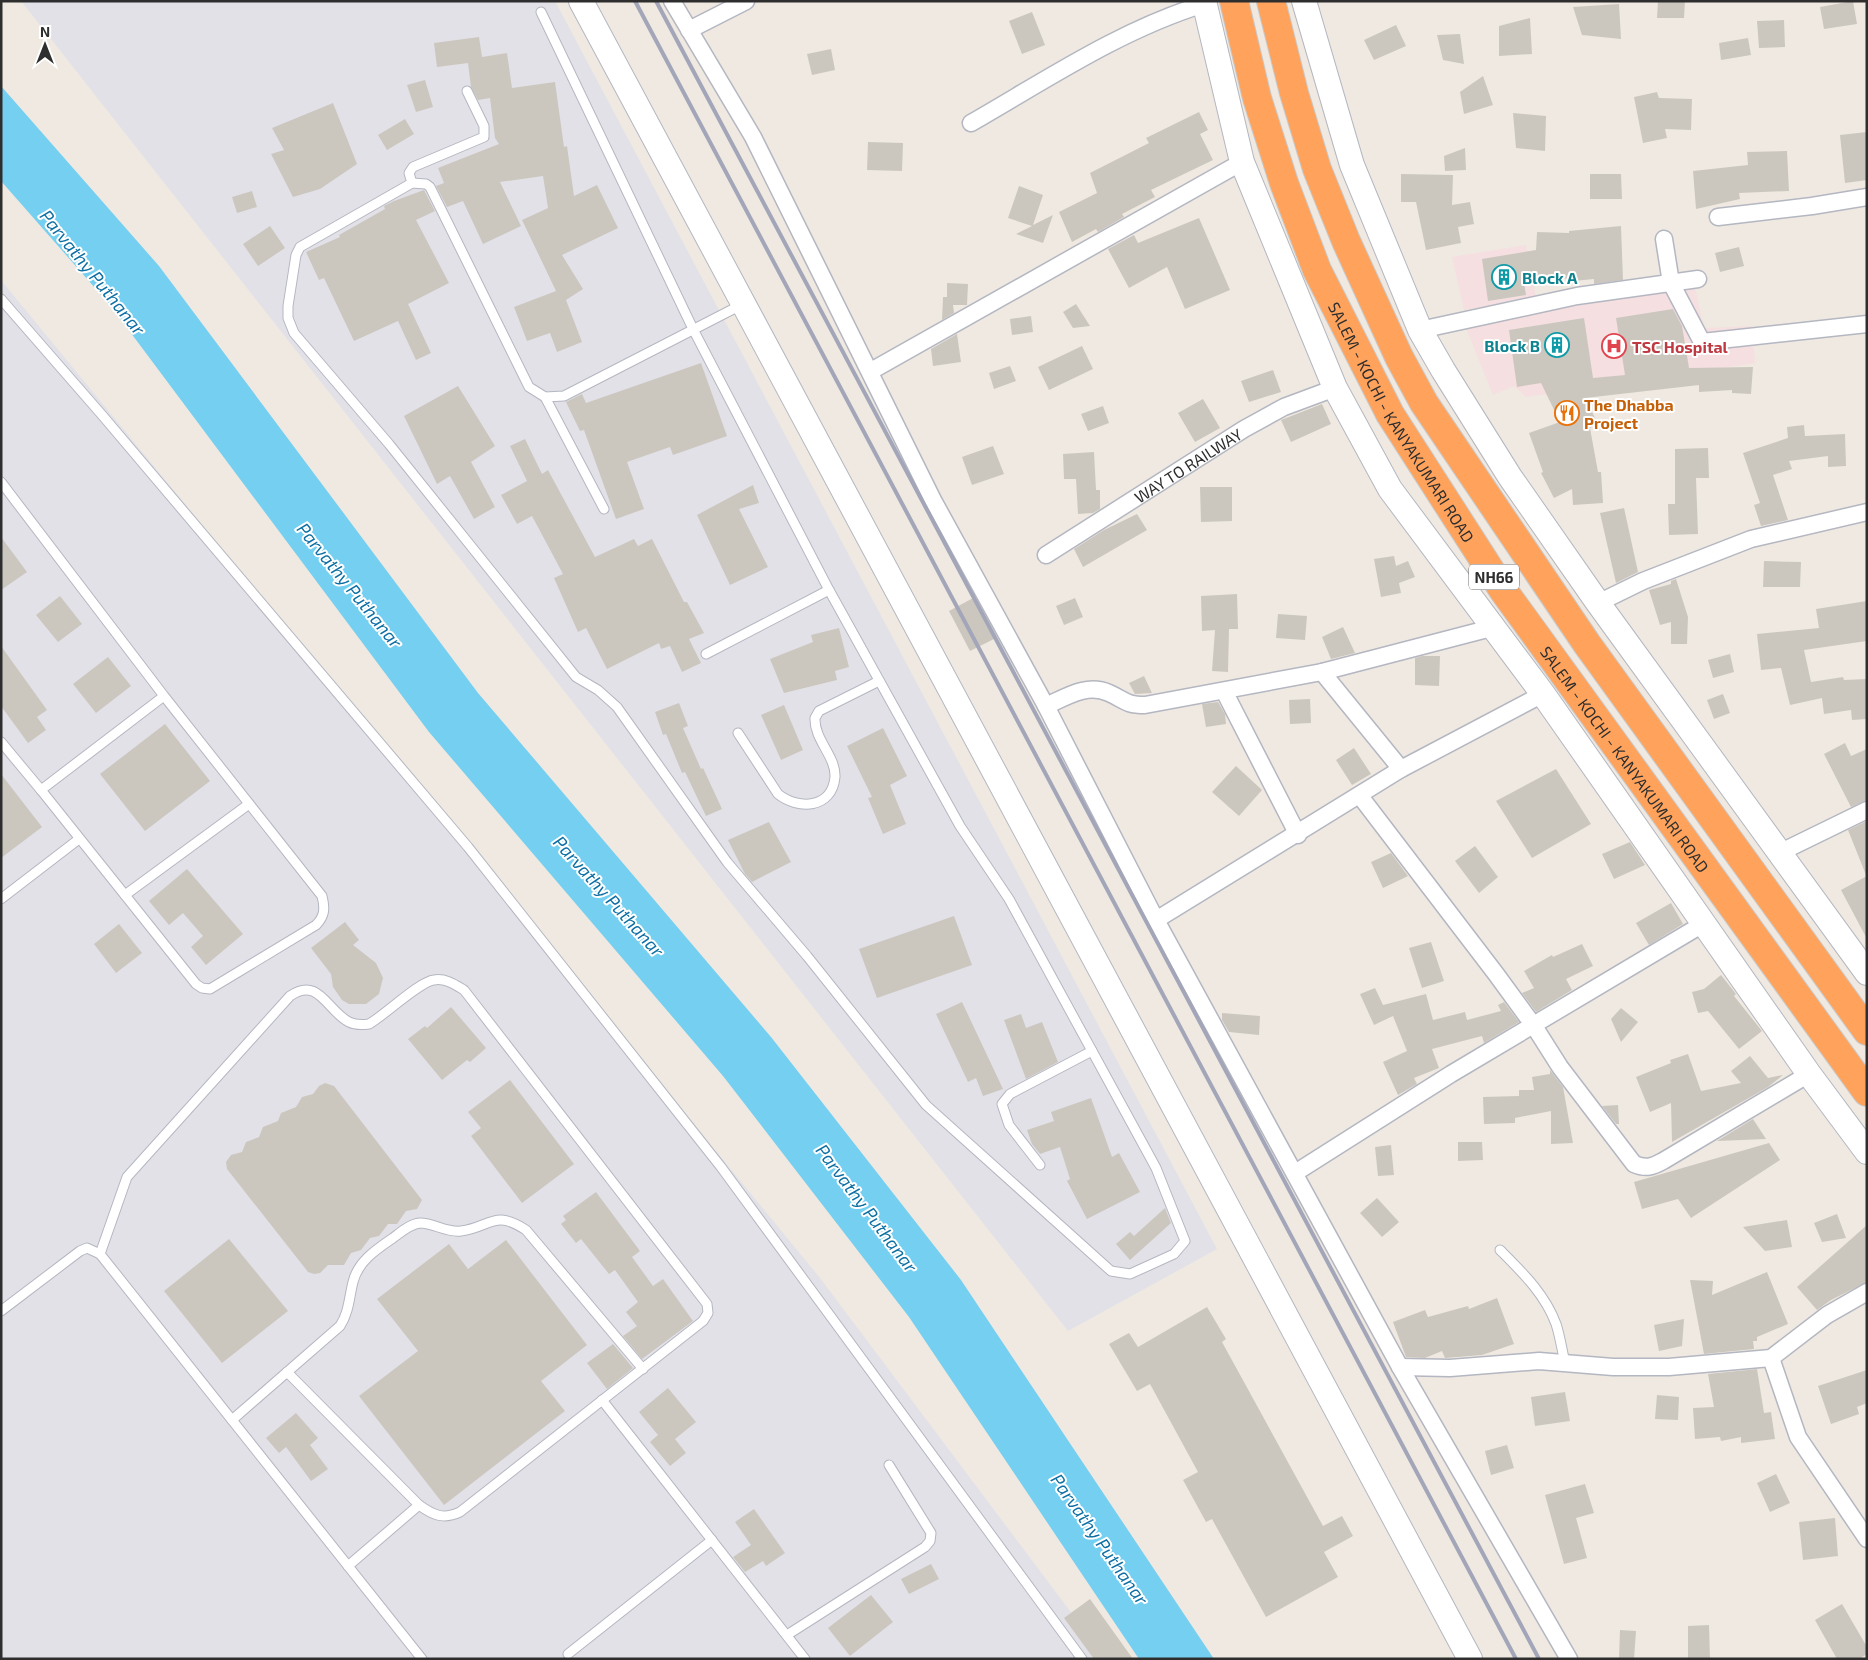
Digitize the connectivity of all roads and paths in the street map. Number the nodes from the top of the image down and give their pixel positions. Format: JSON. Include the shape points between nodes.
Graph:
{"nodes":[{"id":1,"x":582,"y":1,"type":"edge"},
{"id":2,"x":672,"y":1,"type":"edge"},
{"id":3,"x":746,"y":1,"type":"edge"},
{"id":4,"x":1234,"y":1,"type":"edge"},
{"id":5,"x":1271,"y":1,"type":"edge"},
{"id":6,"x":1304,"y":1,"type":"edge"},
{"id":7,"x":1204,"y":3,"type":"edge"},
{"id":8,"x":541,"y":12,"type":"dead end"},
{"id":9,"x":689,"y":30,"type":"junction"},
{"id":10,"x":467,"y":91,"type":"dead end"},
{"id":11,"x":971,"y":123,"type":"dead end"},
{"id":12,"x":1242,"y":162,"type":"junction"},
{"id":13,"x":412,"y":183,"type":"junction"},
{"id":14,"x":1867,"y":197,"type":"edge"},
{"id":15,"x":1718,"y":217,"type":"dead end"},
{"id":16,"x":1664,"y":239,"type":"dead end"},
{"id":17,"x":1698,"y":279,"type":"dead end"},
{"id":18,"x":1671,"y":283,"type":"junction"},
{"id":19,"x":1,"y":299,"type":"edge"},
{"id":20,"x":743,"y":304,"type":"junction"},
{"id":21,"x":1867,"y":324,"type":"edge"},
{"id":22,"x":1420,"y":330,"type":"junction"},
{"id":23,"x":694,"y":331,"type":"junction"},
{"id":24,"x":871,"y":371,"type":"junction"},
{"id":25,"x":1335,"y":388,"type":"junction"},
{"id":26,"x":545,"y":397,"type":"junction"},
{"id":27,"x":1,"y":482,"type":"edge"},
{"id":28,"x":604,"y":509,"type":"dead end"},
{"id":29,"x":1867,"y":512,"type":"edge"},
{"id":30,"x":1046,"y":555,"type":"dead end"},
{"id":31,"x":829,"y":590,"type":"junction"},
{"id":32,"x":1598,"y":602,"type":"junction"},
{"id":33,"x":1495,"y":627,"type":"junction"},
{"id":34,"x":706,"y":654,"type":"dead end"},
{"id":35,"x":1322,"y":672,"type":"junction"},
{"id":36,"x":879,"y":682,"type":"junction"},
{"id":37,"x":1224,"y":690,"type":"junction"},
{"id":38,"x":1544,"y":694,"type":"junction"},
{"id":39,"x":164,"y":696,"type":"junction"},
{"id":40,"x":1046,"y":706,"type":"junction"},
{"id":41,"x":738,"y":733,"type":"dead end"},
{"id":42,"x":1,"y":742,"type":"edge"},
{"id":43,"x":1401,"y":769,"type":"junction"},
{"id":44,"x":41,"y":790,"type":"junction"},
{"id":45,"x":1360,"y":796,"type":"junction"},
{"id":46,"x":249,"y":804,"type":"junction"},
{"id":47,"x":1867,"y":810,"type":"edge"},
{"id":48,"x":1298,"y":835,"type":"junction"},
{"id":49,"x":79,"y":839,"type":"junction"},
{"id":50,"x":1781,"y":852,"type":"junction"},
{"id":51,"x":125,"y":895,"type":"junction"},
{"id":52,"x":1,"y":899,"type":"edge"},
{"id":53,"x":1156,"y":920,"type":"junction"},
{"id":54,"x":1703,"y":924,"type":"junction"},
{"id":55,"x":1867,"y":973,"type":"edge"},
{"id":56,"x":1534,"y":1026,"type":"junction"},
{"id":57,"x":1867,"y":1031,"type":"edge"},
{"id":58,"x":1092,"y":1051,"type":"junction"},
{"id":59,"x":1809,"y":1074,"type":"junction"},
{"id":60,"x":1867,"y":1092,"type":"edge"},
{"id":61,"x":1867,"y":1152,"type":"edge"},
{"id":62,"x":1040,"y":1165,"type":"dead end"},
{"id":63,"x":1295,"y":1173,"type":"junction"},
{"id":64,"x":1500,"y":1250,"type":"dead end"},
{"id":65,"x":100,"y":1254,"type":"junction"},
{"id":66,"x":1867,"y":1292,"type":"edge"},
{"id":67,"x":1,"y":1311,"type":"edge"},
{"id":68,"x":1771,"y":1358,"type":"junction"},
{"id":69,"x":1565,"y":1362,"type":"junction"},
{"id":70,"x":1400,"y":1367,"type":"junction"},
{"id":71,"x":642,"y":1369,"type":"junction"},
{"id":72,"x":287,"y":1372,"type":"junction"},
{"id":73,"x":602,"y":1400,"type":"junction"},
{"id":74,"x":232,"y":1420,"type":"junction"},
{"id":75,"x":889,"y":1465,"type":"dead end"},
{"id":76,"x":419,"y":1505,"type":"junction"},
{"id":77,"x":712,"y":1540,"type":"junction"},
{"id":78,"x":1867,"y":1540,"type":"edge"},
{"id":79,"x":348,"y":1566,"type":"junction"},
{"id":80,"x":787,"y":1635,"type":"junction"},
{"id":81,"x":568,"y":1654,"type":"dead end"},
{"id":82,"x":422,"y":1659,"type":"edge"},
{"id":83,"x":805,"y":1659,"type":"edge"},
{"id":84,"x":1082,"y":1659,"type":"edge"},
{"id":85,"x":1470,"y":1659,"type":"edge"},
{"id":86,"x":1569,"y":1659,"type":"edge"}],
"edges":[{"from":1,"to":20,"type":"street"},
{"from":2,"to":9,"type":"street"},
{"from":3,"to":9,"type":"street"},
{"from":4,"to":60,"type":"highway","name":"SALEM - KOCHI - KANYAKUMARI ROAD","number":"NH66","via":[[1257,98],[1317,270],[1390,414],[1502,590]]},
{"from":5,"to":57,"type":"highway","name":"SALEM - KOCHI - KANYAKUMARI ROAD","number":"NH66","via":[[1294,93],[1318,169],[1346,241],[1399,357],[1424,403],[1582,636]]},
{"from":6,"to":22,"type":"street","via":[[1352,165]]},
{"from":7,"to":11,"type":"street","via":[[1130,32]]},
{"from":7,"to":12,"type":"street"},
{"from":8,"to":23,"type":"lane"},
{"from":9,"to":24,"type":"street","via":[[753,137]]},
{"from":10,"to":13,"type":"lane","via":[[484,126],[484,137],[414,167],[409,173]]},
{"from":12,"to":24,"type":"street"},
{"from":12,"to":25,"type":"street"},
{"from":13,"to":26,"type":"lane","via":[[426,184],[435,194],[529,387]]},
{"from":13,"to":58,"type":"lane","via":[[300,247],[288,306],[288,318],[294,333],[389,444],[576,677],[617,707],[728,862],[926,1106],[1111,1272],[1130,1274],[1174,1254],[1185,1241],[1156,1168]]},
{"from":14,"to":15,"type":"street"},
{"from":16,"to":18,"type":"street"},
{"from":17,"to":18,"type":"street"},
{"from":18,"to":21,"type":"street","via":[[1702,342]]},
{"from":18,"to":22,"type":"street","via":[[1577,296]]},
{"from":19,"to":84,"type":"lane","via":[[474,854],[721,1167]]},
{"from":20,"to":23,"type":"lane"},
{"from":20,"to":85,"type":"street"},
{"from":22,"to":32,"type":"street","via":[[1510,477]]},
{"from":23,"to":26,"type":"lane","via":[[564,396]]},
{"from":23,"to":31,"type":"lane"},
{"from":24,"to":40,"type":"street","via":[[933,500]]},
{"from":25,"to":30,"type":"street","name":"WAY TO RAILWAY","via":[[1284,406],[1244,429]]},
{"from":25,"to":33,"type":"street","via":[[1390,489]]},
{"from":26,"to":28,"type":"lane"},
{"from":27,"to":39,"type":"lane"},
{"from":29,"to":32,"type":"street","via":[[1751,539]]},
{"from":31,"to":34,"type":"lane"},
{"from":31,"to":36,"type":"lane"},
{"from":32,"to":50,"type":"street"},
{"from":33,"to":35,"type":"street"},
{"from":33,"to":38,"type":"street"},
{"from":35,"to":37,"type":"street"},
{"from":35,"to":43,"type":"street"},
{"from":36,"to":41,"type":"lane","via":[[820,711],[815,718],[817,734],[835,775],[829,793],[820,801],[798,805],[778,794]]},
{"from":36,"to":58,"type":"lane","via":[[960,826],[1008,899]]},
{"from":37,"to":40,"type":"street","via":[[1145,705],[1133,705],[1099,690],[1086,690]]},
{"from":37,"to":48,"type":"street"},
{"from":38,"to":43,"type":"street"},
{"from":38,"to":54,"type":"street"},
{"from":39,"to":44,"type":"lane"},
{"from":39,"to":46,"type":"lane"},
{"from":40,"to":53,"type":"street"},
{"from":42,"to":44,"type":"lane"},
{"from":43,"to":45,"type":"street"},
{"from":44,"to":49,"type":"lane"},
{"from":45,"to":48,"type":"street"},
{"from":45,"to":56,"type":"street"},
{"from":46,"to":51,"type":"lane"},
{"from":46,"to":51,"type":"lane","via":[[322,896],[324,912],[316,925],[216,986],[202,988]]},
{"from":47,"to":50,"type":"street"},
{"from":48,"to":53,"type":"street"},
{"from":49,"to":51,"type":"lane"},
{"from":49,"to":52,"type":"lane"},
{"from":50,"to":55,"type":"street"},
{"from":53,"to":63,"type":"street"},
{"from":54,"to":56,"type":"street"},
{"from":54,"to":59,"type":"street"},
{"from":56,"to":59,"type":"street","via":[[1560,1067],[1629,1159],[1642,1167],[1663,1162]]},
{"from":56,"to":63,"type":"street","via":[[1451,1074]]},
{"from":58,"to":62,"type":"lane","via":[[1010,1094],[1002,1104],[1009,1125]]},
{"from":59,"to":61,"type":"street"},
{"from":63,"to":70,"type":"street"},
{"from":64,"to":69,"type":"lane","via":[[1532,1282],[1546,1302],[1557,1325]]},
{"from":65,"to":67,"type":"lane","via":[[87,1248],[80,1250]]},
{"from":65,"to":71,"type":"lane","via":[[127,1177],[290,996],[298,990],[316,992],[350,1023],[369,1024],[422,985],[432,980],[443,980],[464,990],[707,1304],[708,1313],[703,1321]]},
{"from":65,"to":74,"type":"lane"},
{"from":66,"to":68,"type":"street","via":[[1827,1315]]},
{"from":68,"to":69,"type":"street","via":[[1669,1367],[1613,1367]]},
{"from":68,"to":78,"type":"street","via":[[1798,1437]]},
{"from":69,"to":70,"type":"street","via":[[1450,1368]]},
{"from":70,"to":86,"type":"street"},
{"from":71,"to":72,"type":"lane","via":[[526,1230],[505,1220],[495,1220],[460,1231],[430,1224],[411,1225],[372,1252],[358,1268],[340,1326]]},
{"from":71,"to":73,"type":"lane"},
{"from":72,"to":74,"type":"lane"},
{"from":72,"to":76,"type":"lane"},
{"from":73,"to":76,"type":"lane","via":[[460,1512],[442,1517]]},
{"from":73,"to":77,"type":"lane"},
{"from":74,"to":79,"type":"lane"},
{"from":75,"to":80,"type":"lane","via":[[931,1533],[930,1541]]},
{"from":76,"to":79,"type":"lane"},
{"from":77,"to":80,"type":"lane"},
{"from":77,"to":81,"type":"lane"},
{"from":79,"to":82,"type":"lane"},
{"from":80,"to":83,"type":"lane"}]}
